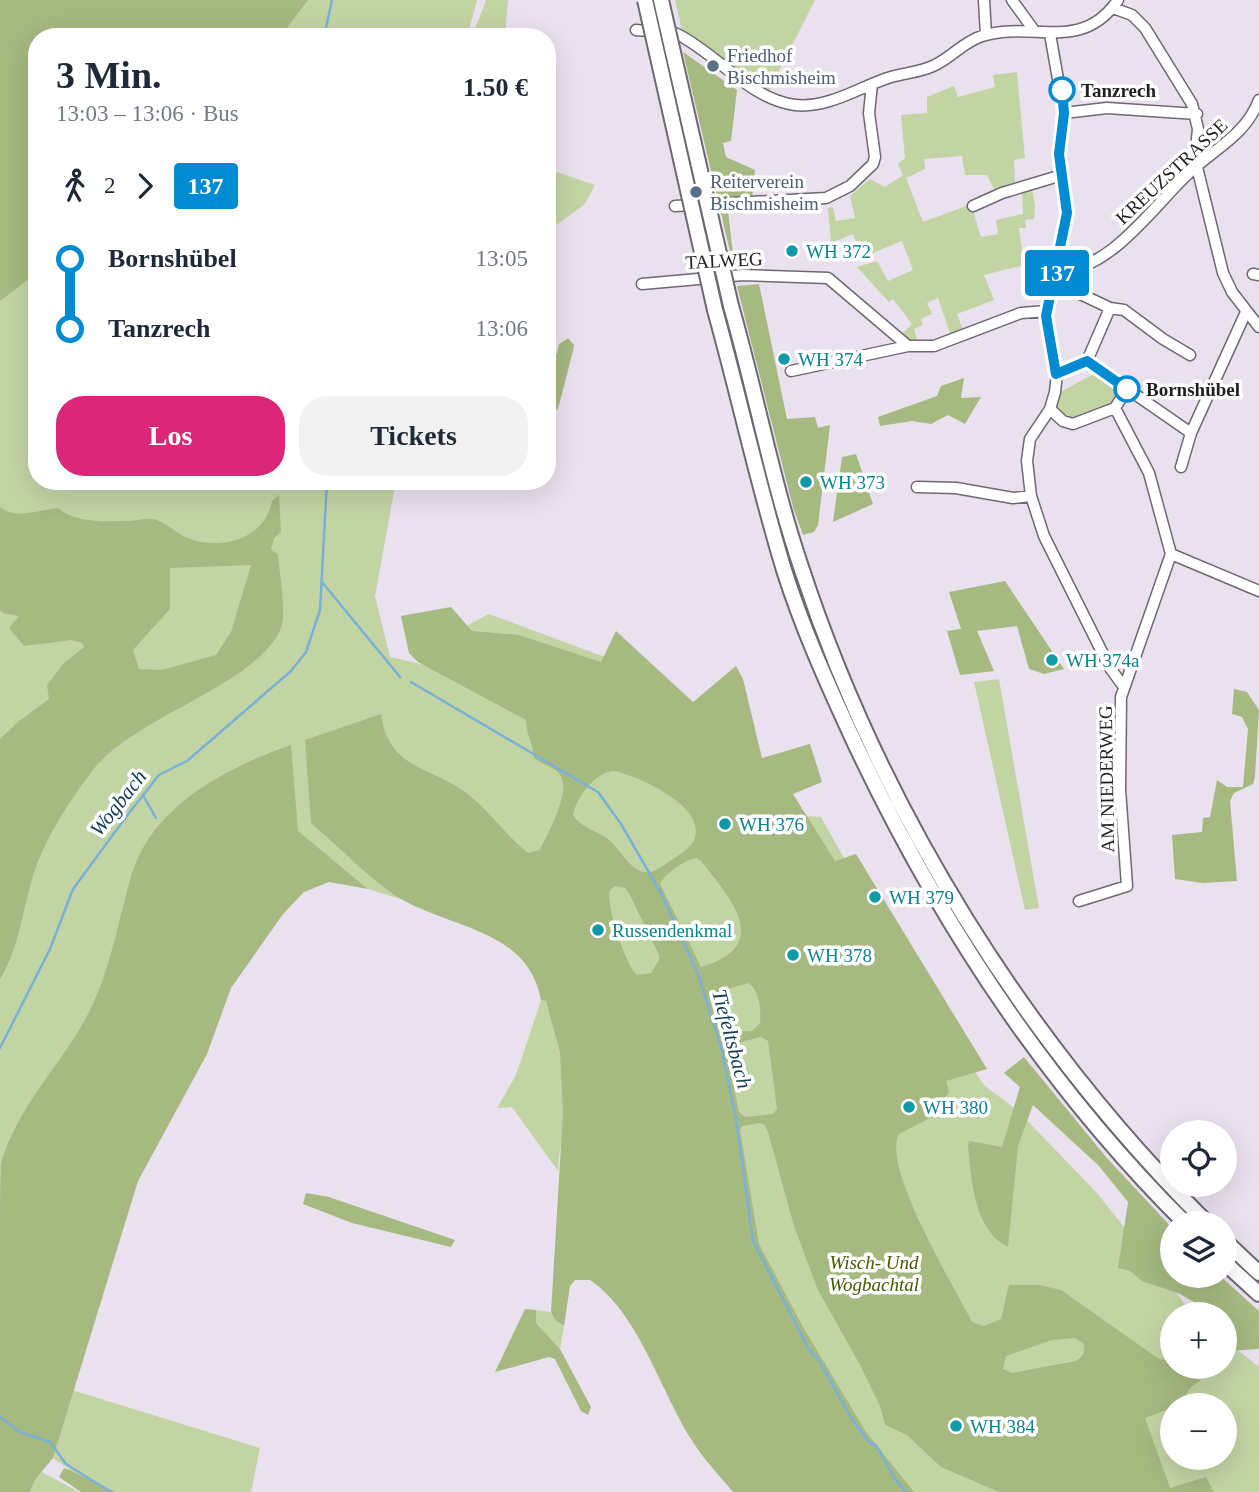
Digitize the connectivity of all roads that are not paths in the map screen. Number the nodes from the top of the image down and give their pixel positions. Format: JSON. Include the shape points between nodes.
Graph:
{"nodes":[{"id":1,"x":645,"y":0,"type":"edge"},
{"id":2,"x":661,"y":0,"type":"edge"},
{"id":3,"x":984,"y":0,"type":"edge"},
{"id":4,"x":1012,"y":0,"type":"edge"},
{"id":5,"x":1116,"y":4,"type":"edge"},
{"id":6,"x":1033,"y":29,"type":"junction"},
{"id":7,"x":636,"y":30,"type":"dead end"},
{"id":8,"x":1050,"y":34,"type":"junction"},
{"id":9,"x":986,"y":35,"type":"junction"},
{"id":10,"x":872,"y":84,"type":"junction"},
{"id":11,"x":1259,"y":100,"type":"edge"},
{"id":12,"x":1064,"y":113,"type":"junction"},
{"id":13,"x":1196,"y":114,"type":"junction"},
{"id":14,"x":1198,"y":166,"type":"junction"},
{"id":15,"x":1062,"y":175,"type":"junction"},
{"id":16,"x":675,"y":206,"type":"dead end"},
{"id":17,"x":973,"y":206,"type":"dead end"},
{"id":18,"x":1056,"y":276,"type":"junction"},
{"id":19,"x":642,"y":284,"type":"dead end"},
{"id":20,"x":1110,"y":308,"type":"junction"},
{"id":21,"x":1047,"y":311,"type":"junction"},
{"id":22,"x":1246,"y":312,"type":"junction"},
{"id":23,"x":1259,"y":327,"type":"edge"},
{"id":24,"x":908,"y":345,"type":"junction"},
{"id":25,"x":1190,"y":355,"type":"dead end"},
{"id":26,"x":1087,"y":361,"type":"junction"},
{"id":27,"x":791,"y":371,"type":"dead end"},
{"id":28,"x":1056,"y":374,"type":"junction"},
{"id":29,"x":1127,"y":389,"type":"junction"},
{"id":30,"x":1115,"y":408,"type":"junction"},
{"id":31,"x":1050,"y":409,"type":"junction"},
{"id":32,"x":1191,"y":433,"type":"junction"},
{"id":33,"x":1181,"y":467,"type":"dead end"},
{"id":34,"x":917,"y":487,"type":"dead end"},
{"id":35,"x":1031,"y":496,"type":"junction"},
{"id":36,"x":1171,"y":554,"type":"junction"},
{"id":37,"x":1259,"y":591,"type":"edge"},
{"id":38,"x":1124,"y":687,"type":"junction"},
{"id":39,"x":1079,"y":901,"type":"dead end"},
{"id":40,"x":1174,"y":1211,"type":"edge"},
{"id":41,"x":1196,"y":1211,"type":"edge"},
{"id":42,"x":1237,"y":1252,"type":"edge"},
{"id":43,"x":1259,"y":1273,"type":"edge"},
{"id":44,"x":1237,"y":1274,"type":"edge"},
{"id":45,"x":1259,"y":1294,"type":"edge"}],
"edges":[{"from":1,"to":40,"type":"highway","bridge":true,"via":[[715,310],[785,571],[840,712],[912,858],[954,929],[1043,1059]]},
{"from":2,"to":41,"type":"highway","bridge":true,"via":[[773,477],[796,554],[855,706],[926,850],[1000,970],[1056,1049]]},
{"from":3,"to":9,"type":"street"},
{"from":4,"to":6,"type":"street"},
{"from":5,"to":8,"type":"street","via":[[1074,33]]},
{"from":5,"to":13,"type":"street","via":[[1145,28]]},
{"from":6,"to":8,"type":"street"},
{"from":6,"to":9,"type":"street"},
{"from":7,"to":10,"type":"street","via":[[675,33],[764,93],[793,104],[814,105]]},
{"from":8,"to":12,"type":"street"},
{"from":9,"to":10,"type":"street","via":[[969,41],[932,67]]},
{"from":10,"to":16,"type":"street","via":[[869,114],[875,158],[838,194]]},
{"from":11,"to":14,"type":"street","name":"KREUZSTRASSE","via":[[1234,139]]},
{"from":12,"to":13,"type":"street","via":[[1107,108]]},
{"from":12,"to":15,"type":"street","via":[[1059,154]]},
{"from":13,"to":14,"type":"street","via":[[1194,154]]},
{"from":14,"to":18,"type":"street","name":"KREUZSTRASSE","via":[[1153,213],[1103,255]]},
{"from":14,"to":22,"type":"street","via":[[1226,280]]},
{"from":15,"to":17,"type":"street"},
{"from":15,"to":18,"type":"street","via":[[1067,213]]},
{"from":18,"to":20,"type":"street"},
{"from":18,"to":21,"type":"street"},
{"from":19,"to":24,"type":"street","name":"TALWEG","via":[[743,275],[828,278]]},
{"from":20,"to":25,"type":"street","via":[[1130,314]]},
{"from":20,"to":26,"type":"street"},
{"from":21,"to":24,"type":"street","via":[[1021,313],[934,346]]},
{"from":21,"to":28,"type":"street"},
{"from":22,"to":23,"type":"street"},
{"from":22,"to":32,"type":"street"},
{"from":24,"to":27,"type":"street"},
{"from":26,"to":28,"type":"street"},
{"from":26,"to":29,"type":"street"},
{"from":28,"to":31,"type":"street"},
{"from":29,"to":30,"type":"street"},
{"from":29,"to":32,"type":"street"},
{"from":30,"to":31,"type":"street","via":[[1068,424]]},
{"from":30,"to":36,"type":"street","via":[[1149,473]]},
{"from":31,"to":35,"type":"street","via":[[1027,448]]},
{"from":32,"to":33,"type":"street"},
{"from":34,"to":35,"type":"street"},
{"from":35,"to":38,"type":"street","via":[[1048,544]]},
{"from":36,"to":37,"type":"street"},
{"from":36,"to":38,"type":"street","name":"AM NIEDERWEG"},
{"from":38,"to":39,"type":"street","name":"AM NIEDERWEG","via":[[1119,723],[1127,886]]},
{"from":42,"to":43,"type":"highway"},
{"from":44,"to":45,"type":"highway"}]}
